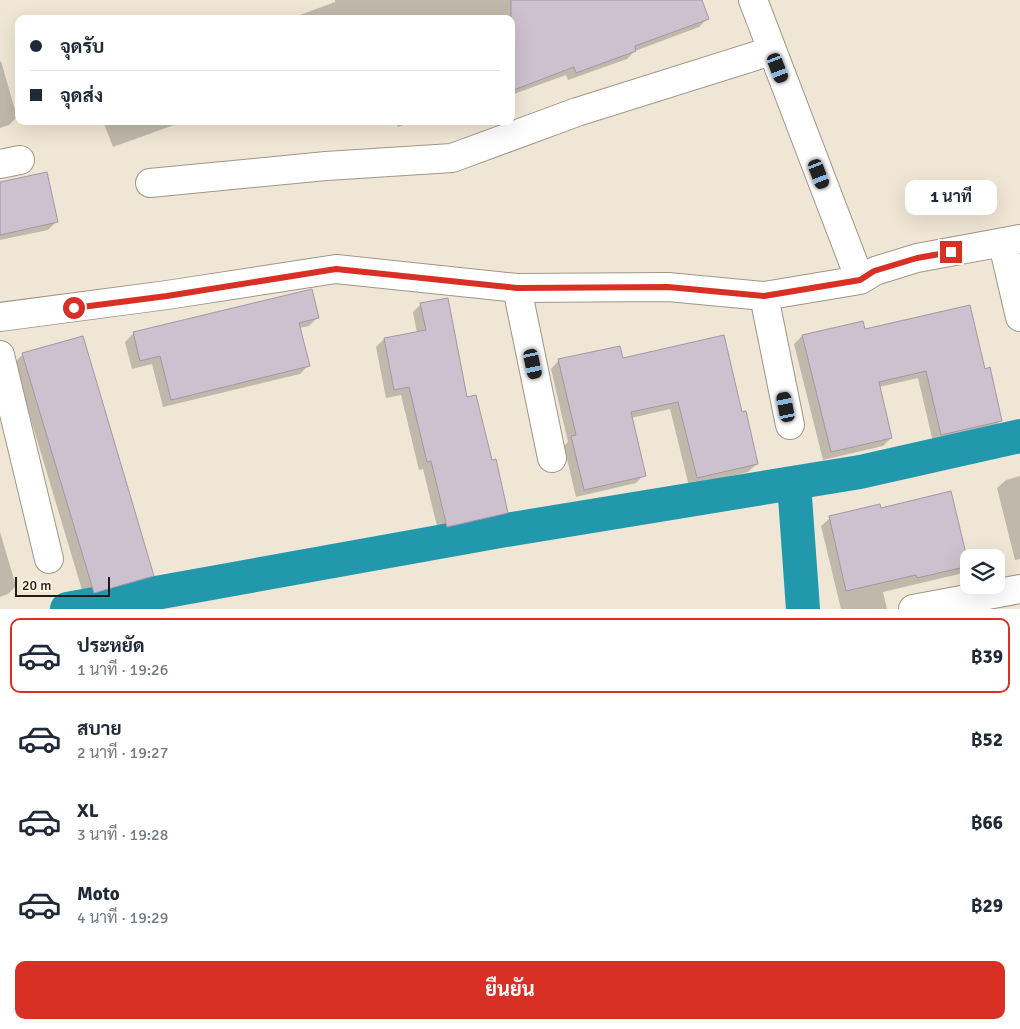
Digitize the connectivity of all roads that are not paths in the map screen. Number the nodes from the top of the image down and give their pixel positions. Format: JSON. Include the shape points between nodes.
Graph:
{"nodes":[{"id":1,"x":753,"y":0,"type":"edge"},
{"id":2,"x":771,"y":50,"type":"junction"},
{"id":3,"x":150,"y":183,"type":"dead end"},
{"id":4,"x":1012,"y":242,"type":"edge"},
{"id":5,"x":867,"y":275,"type":"junction"},
{"id":6,"x":517,"y":288,"type":"junction"},
{"id":7,"x":764,"y":296,"type":"junction"},
{"id":8,"x":0,"y":317,"type":"edge"},
{"id":9,"x":1020,"y":317,"type":"edge"},
{"id":10,"x":0,"y":355,"type":"edge"},
{"id":11,"x":790,"y":425,"type":"dead end"},
{"id":12,"x":552,"y":458,"type":"dead end"},
{"id":13,"x":49,"y":559,"type":"dead end"},
{"id":14,"x":1017,"y":596,"type":"edge"},
{"id":15,"x":913,"y":609,"type":"edge"}],
"edges":[{"from":1,"to":2,"type":"street"},
{"from":2,"to":3,"type":"street","via":[[578,112],[452,158]]},
{"from":2,"to":5,"type":"street"},
{"from":4,"to":5,"type":"street","via":[[917,258]]},
{"from":4,"to":9,"type":"street"},
{"from":5,"to":7,"type":"street"},
{"from":6,"to":7,"type":"street","via":[[668,287]]},
{"from":6,"to":8,"type":"street","via":[[336,269],[167,296]]},
{"from":6,"to":12,"type":"street"},
{"from":7,"to":11,"type":"street"},
{"from":10,"to":13,"type":"street"},
{"from":14,"to":15,"type":"street"}]}
